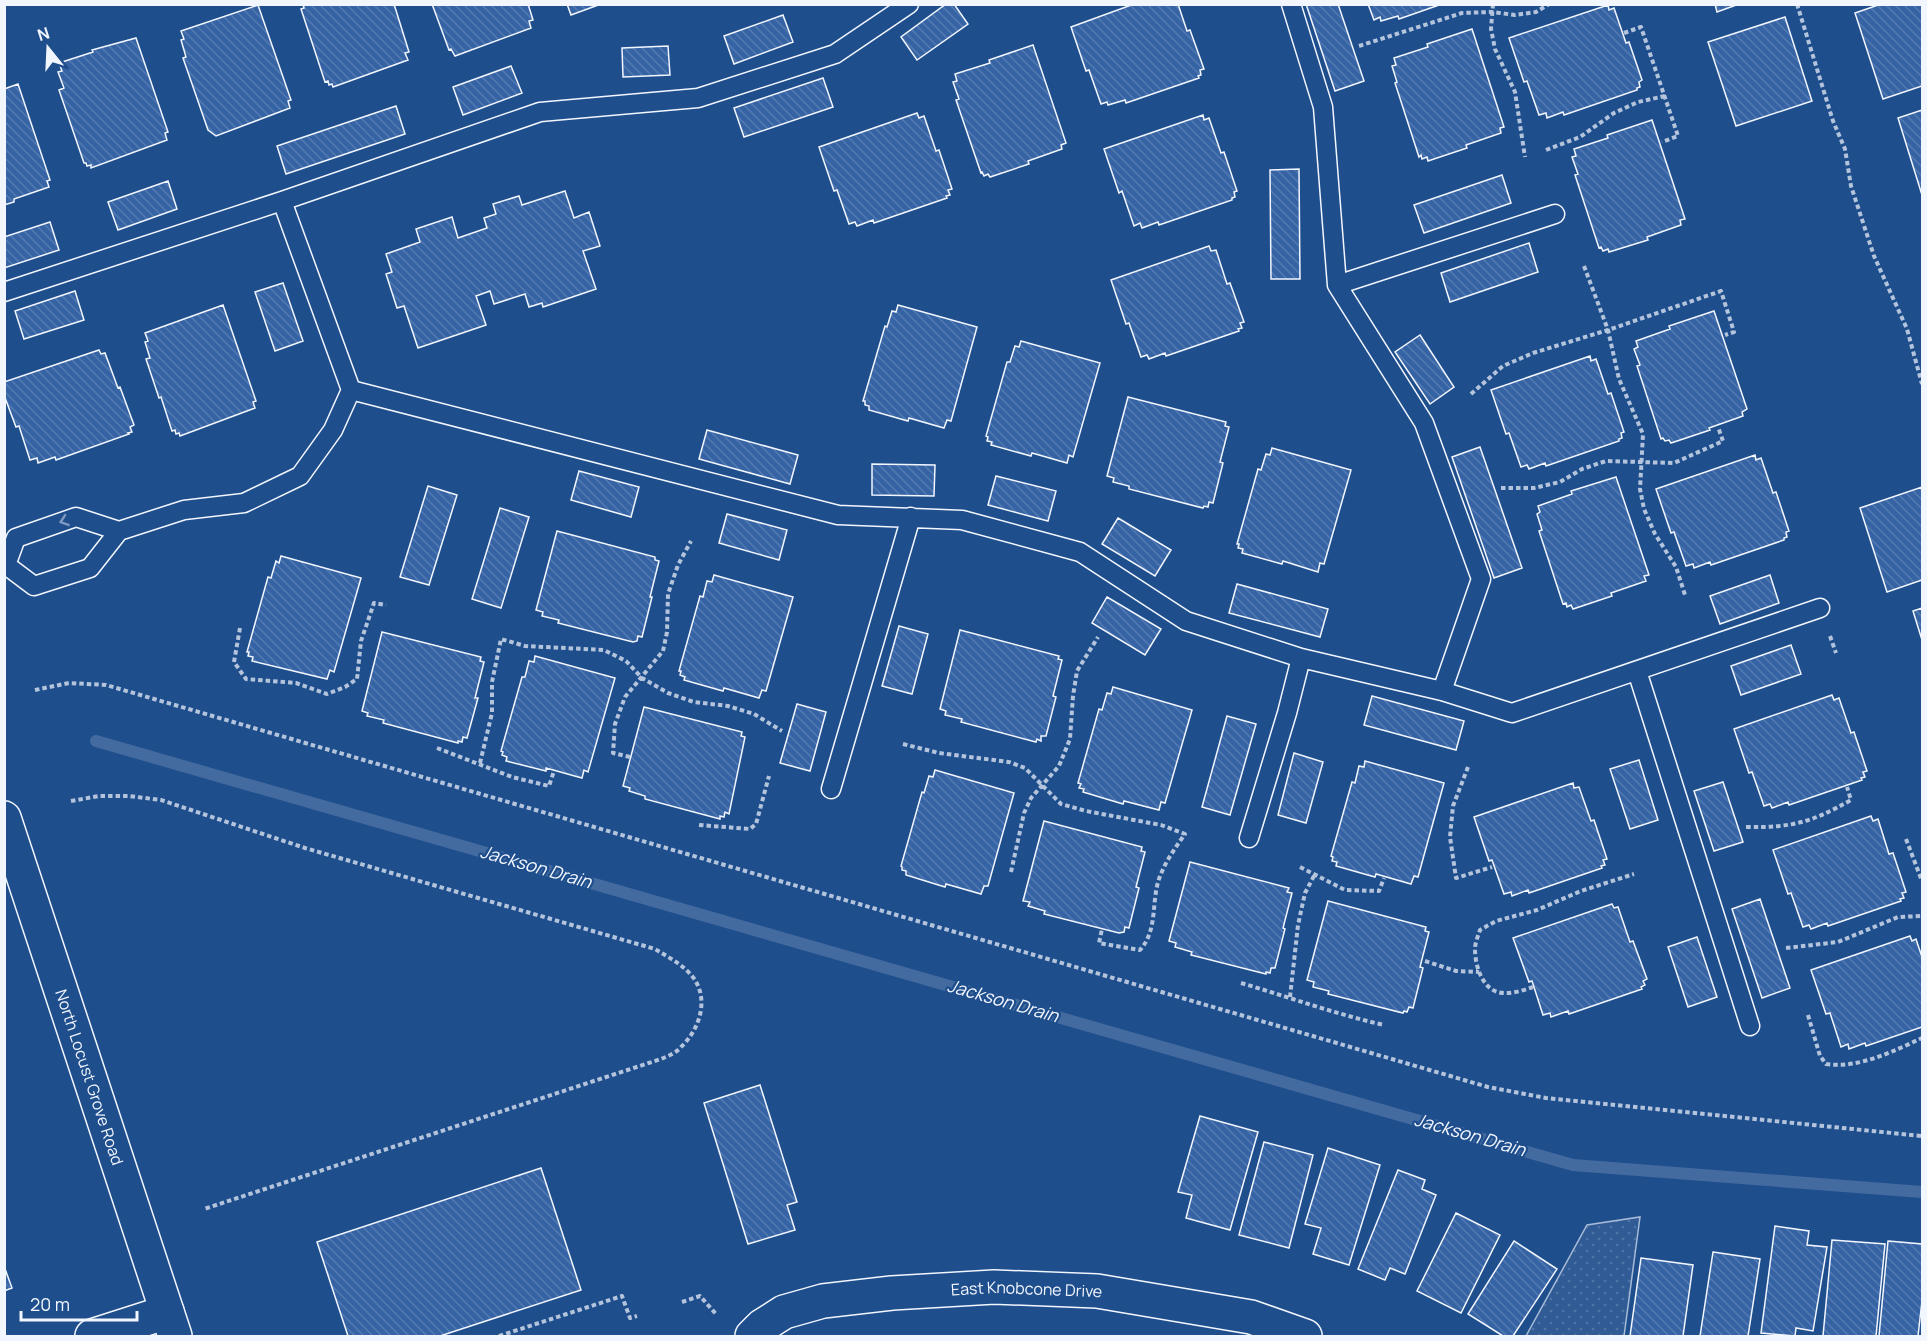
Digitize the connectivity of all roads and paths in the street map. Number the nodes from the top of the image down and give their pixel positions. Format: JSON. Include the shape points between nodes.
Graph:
{"nodes":[{"id":1,"x":909,"y":4,"type":"edge"},
{"id":2,"x":1291,"y":4,"type":"edge"},
{"id":3,"x":1493,"y":4,"type":"edge"},
{"id":4,"x":1549,"y":4,"type":"edge"},
{"id":5,"x":1797,"y":4,"type":"edge"},
{"id":6,"x":1492,"y":12,"type":"junction"},
{"id":7,"x":1623,"y":33,"type":"dead end"},
{"id":8,"x":1359,"y":46,"type":"dead end"},
{"id":9,"x":1665,"y":96,"type":"junction"},
{"id":10,"x":1662,"y":142,"type":"dead end"},
{"id":11,"x":1546,"y":150,"type":"dead end"},
{"id":12,"x":1525,"y":157,"type":"dead end"},
{"id":13,"x":282,"y":201,"type":"junction"},
{"id":14,"x":1555,"y":214,"type":"dead end"},
{"id":15,"x":1584,"y":266,"type":"dead end"},
{"id":16,"x":1337,"y":285,"type":"junction"},
{"id":17,"x":4,"y":292,"type":"edge"},
{"id":18,"x":1608,"y":330,"type":"junction"},
{"id":19,"x":1725,"y":335,"type":"dead end"},
{"id":20,"x":1923,"y":384,"type":"edge"},
{"id":21,"x":351,"y":390,"type":"junction"},
{"id":22,"x":1471,"y":394,"type":"dead end"},
{"id":23,"x":1718,"y":427,"type":"dead end"},
{"id":24,"x":1642,"y":462,"type":"junction"},
{"id":25,"x":1501,"y":488,"type":"dead end"},
{"id":26,"x":911,"y":517,"type":"junction"},
{"id":27,"x":120,"y":531,"type":"junction"},
{"id":28,"x":691,"y":541,"type":"dead end"},
{"id":29,"x":5,"y":565,"type":"edge"},
{"id":30,"x":1685,"y":595,"type":"dead end"},
{"id":31,"x":386,"y":605,"type":"dead end"},
{"id":32,"x":1820,"y":608,"type":"dead end"},
{"id":33,"x":240,"y":628,"type":"dead end"},
{"id":34,"x":1830,"y":636,"type":"dead end"},
{"id":35,"x":1098,"y":637,"type":"dead end"},
{"id":36,"x":1836,"y":652,"type":"dead end"},
{"id":37,"x":1301,"y":658,"type":"junction"},
{"id":38,"x":1637,"y":670,"type":"junction"},
{"id":39,"x":642,"y":678,"type":"junction"},
{"id":40,"x":35,"y":690,"type":"dead end"},
{"id":41,"x":1443,"y":691,"type":"junction"},
{"id":42,"x":782,"y":731,"type":"dead end"},
{"id":43,"x":903,"y":744,"type":"dead end"},
{"id":44,"x":437,"y":748,"type":"dead end"},
{"id":45,"x":630,"y":757,"type":"dead end"},
{"id":46,"x":480,"y":763,"type":"junction"},
{"id":47,"x":1468,"y":767,"type":"dead end"},
{"id":48,"x":554,"y":771,"type":"dead end"},
{"id":49,"x":769,"y":776,"type":"dead end"},
{"id":50,"x":1041,"y":784,"type":"junction"},
{"id":51,"x":1847,"y":787,"type":"dead end"},
{"id":52,"x":831,"y":789,"type":"dead end"},
{"id":53,"x":71,"y":801,"type":"dead end"},
{"id":54,"x":4,"y":818,"type":"edge"},
{"id":55,"x":699,"y":825,"type":"dead end"},
{"id":56,"x":1746,"y":828,"type":"dead end"},
{"id":57,"x":1249,"y":838,"type":"dead end"},
{"id":58,"x":1906,"y":839,"type":"dead end"},
{"id":59,"x":1299,"y":867,"type":"dead end"},
{"id":60,"x":1492,"y":867,"type":"dead end"},
{"id":61,"x":1011,"y":872,"type":"dead end"},
{"id":62,"x":1315,"y":874,"type":"junction"},
{"id":63,"x":1634,"y":874,"type":"dead end"},
{"id":64,"x":1384,"y":878,"type":"dead end"},
{"id":65,"x":1923,"y":881,"type":"edge"},
{"id":66,"x":1923,"y":916,"type":"edge"},
{"id":67,"x":1102,"y":929,"type":"dead end"},
{"id":68,"x":1786,"y":948,"type":"dead end"},
{"id":69,"x":1425,"y":961,"type":"dead end"},
{"id":70,"x":1479,"y":972,"type":"junction"},
{"id":71,"x":1241,"y":983,"type":"dead end"},
{"id":72,"x":1533,"y":987,"type":"dead end"},
{"id":73,"x":1290,"y":997,"type":"junction"},
{"id":74,"x":1808,"y":1016,"type":"dead end"},
{"id":75,"x":1384,"y":1025,"type":"dead end"},
{"id":76,"x":1750,"y":1026,"type":"dead end"},
{"id":77,"x":1923,"y":1038,"type":"edge"},
{"id":78,"x":1923,"y":1136,"type":"edge"},
{"id":79,"x":204,"y":1209,"type":"dead end"},
{"id":80,"x":682,"y":1302,"type":"dead end"},
{"id":81,"x":716,"y":1314,"type":"dead end"},
{"id":82,"x":637,"y":1316,"type":"dead end"},
{"id":83,"x":171,"y":1324,"type":"edge"},
{"id":84,"x":92,"y":1336,"type":"edge"},
{"id":85,"x":499,"y":1336,"type":"edge"},
{"id":86,"x":752,"y":1336,"type":"edge"},
{"id":87,"x":1305,"y":1336,"type":"edge"}],
"edges":[{"from":1,"to":13,"type":"lane","via":[[835,54],[698,98],[540,112]]},
{"from":2,"to":16,"type":"lane","via":[[1323,107]]},
{"from":3,"to":6,"type":"path"},
{"from":4,"to":6,"type":"path","via":[[1536,12],[1515,15]]},
{"from":5,"to":20,"type":"path","via":[[1845,149],[1854,196],[1874,256],[1907,329]]},
{"from":6,"to":8,"type":"path","via":[[1462,14]]},
{"from":6,"to":12,"type":"path","via":[[1495,49],[1515,92]]},
{"from":7,"to":9,"type":"path","via":[[1641,27]]},
{"from":9,"to":10,"type":"path","via":[[1678,136]]},
{"from":9,"to":11,"type":"path","via":[[1638,102],[1580,136]]},
{"from":13,"to":17,"type":"lane"},
{"from":13,"to":21,"type":"lane"},
{"from":14,"to":16,"type":"lane"},
{"from":15,"to":18,"type":"path"},
{"from":16,"to":41,"type":"lane","via":[[1424,423],[1481,579]]},
{"from":18,"to":19,"type":"path","via":[[1721,291],[1734,332]]},
{"from":18,"to":22,"type":"path","via":[[1503,366]]},
{"from":18,"to":24,"type":"path","via":[[1619,379],[1643,434]]},
{"from":21,"to":26,"type":"lane","via":[[838,515]]},
{"from":21,"to":27,"type":"lane","via":[[333,430],[300,476],[244,503],[184,510]]},
{"from":23,"to":24,"type":"path","via":[[1723,441],[1674,463]]},
{"from":24,"to":25,"type":"path","via":[[1606,461],[1560,482],[1533,488]]},
{"from":24,"to":30,"type":"path","via":[[1640,489],[1644,509],[1677,567]]},
{"from":26,"to":37,"type":"lane","via":[[962,520],[1080,552],[1186,621]]},
{"from":26,"to":52,"type":"lane"},
{"from":27,"to":29,"type":"lane","one_way":true,"via":[[76,517],[16,538]]},
{"from":27,"to":29,"type":"lane","via":[[90,568],[34,586]]},
{"from":28,"to":39,"type":"path","via":[[668,594],[663,651]]},
{"from":31,"to":33,"type":"path","via":[[374,603],[361,641],[357,679],[327,694],[296,683],[246,679],[234,662]]},
{"from":32,"to":38,"type":"lane"},
{"from":34,"to":36,"type":"path"},
{"from":35,"to":50,"type":"path","via":[[1077,671],[1070,738],[1059,766]]},
{"from":37,"to":41,"type":"lane"},
{"from":37,"to":57,"type":"lane"},
{"from":38,"to":41,"type":"lane","via":[[1512,713]]},
{"from":38,"to":76,"type":"lane"},
{"from":39,"to":42,"type":"path","via":[[694,702],[754,714]]},
{"from":39,"to":45,"type":"path","via":[[625,698],[615,724],[613,753]]},
{"from":39,"to":46,"type":"path","via":[[626,661],[604,650],[525,646],[501,639],[492,682],[492,713]]},
{"from":40,"to":78,"type":"path","via":[[69,683],[106,685],[1488,1086],[1546,1098]]},
{"from":43,"to":50,"type":"path","via":[[1009,762],[1025,768]]},
{"from":44,"to":46,"type":"path"},
{"from":46,"to":48,"type":"path","via":[[512,777],[549,786]]},
{"from":47,"to":60,"type":"path","via":[[1453,806],[1450,837],[1456,878]]},
{"from":49,"to":55,"type":"path","via":[[756,824],[750,829]]},
{"from":50,"to":61,"type":"path","via":[[1024,813]]},
{"from":50,"to":67,"type":"path","via":[[1060,804],[1161,825],[1185,834],[1159,881],[1148,941],[1140,950],[1099,943]]},
{"from":51,"to":56,"type":"path","via":[[1851,800],[1803,823]]},
{"from":53,"to":79,"type":"path","via":[[99,796],[161,800],[305,848],[655,948],[680,963],[701,993],[701,1010],[693,1033],[680,1049],[661,1059]]},
{"from":54,"to":83,"type":"street","name":"North Locust Grove Road"},
{"from":58,"to":65,"type":"path"},
{"from":59,"to":62,"type":"path"},
{"from":62,"to":64,"type":"path","via":[[1345,890],[1367,892],[1379,891]]},
{"from":62,"to":73,"type":"path","via":[[1305,893],[1298,925]]},
{"from":63,"to":70,"type":"path","via":[[1480,930],[1475,948]]},
{"from":66,"to":68,"type":"path","via":[[1898,917],[1838,942]]},
{"from":69,"to":70,"type":"path"},
{"from":70,"to":72,"type":"path","via":[[1485,985],[1497,992]]},
{"from":71,"to":73,"type":"path"},
{"from":73,"to":75,"type":"path","via":[[1345,1017]]},
{"from":74,"to":77,"type":"path","via":[[1826,1064],[1839,1066],[1887,1054]]},
{"from":80,"to":81,"type":"path","via":[[700,1296]]},
{"from":82,"to":85,"type":"path","via":[[630,1318],[622,1296]]},
{"from":83,"to":84,"type":"street"},
{"from":86,"to":87,"type":"street","name":"East Knobcone Drive","via":[[784,1312],[823,1301],[994,1287],[1097,1291],[1251,1317]]}]}
